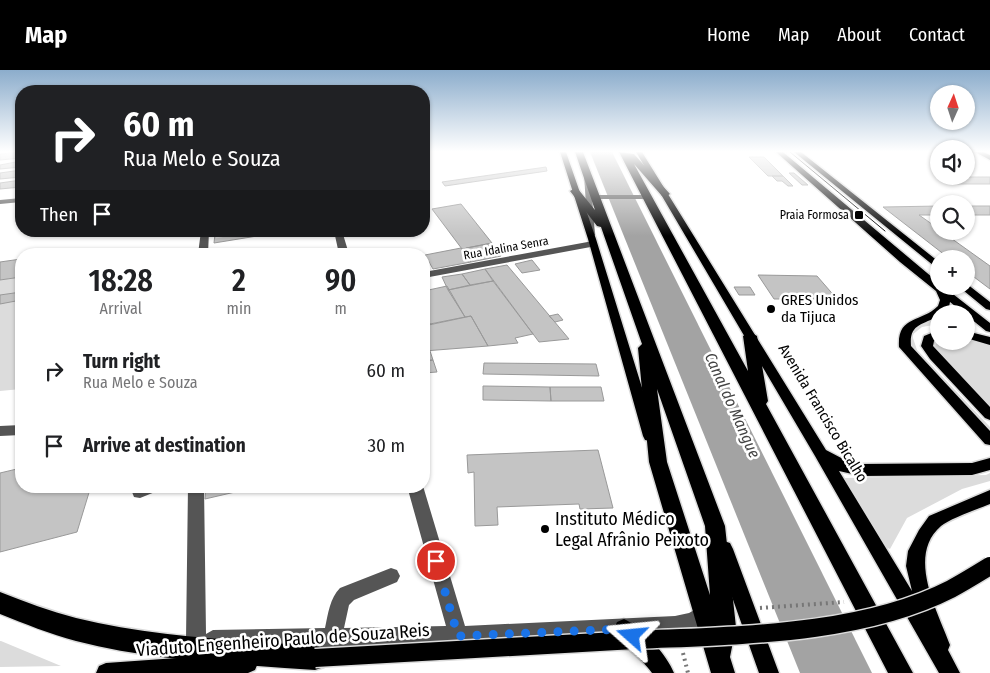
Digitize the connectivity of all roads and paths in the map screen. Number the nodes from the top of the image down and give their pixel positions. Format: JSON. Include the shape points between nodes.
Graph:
{"nodes":[{"id":1,"x":572,"y":180,"type":"edge"},
{"id":2,"x":587,"y":180,"type":"edge"},
{"id":3,"x":590,"y":180,"type":"edge"},
{"id":4,"x":635,"y":180,"type":"edge"},
{"id":5,"x":651,"y":180,"type":"edge"},
{"id":6,"x":656,"y":180,"type":"edge"},
{"id":7,"x":811,"y":180,"type":"edge"},
{"id":8,"x":831,"y":180,"type":"edge"},
{"id":9,"x":575,"y":191,"type":"junction"},
{"id":10,"x":15,"y":193,"type":"edge"},
{"id":11,"x":664,"y":194,"type":"junction"},
{"id":12,"x":0,"y":195,"type":"edge"},
{"id":13,"x":601,"y":197,"type":"junction"},
{"id":14,"x":641,"y":197,"type":"junction"},
{"id":15,"x":15,"y":201,"type":"edge"},
{"id":16,"x":0,"y":202,"type":"edge"},
{"id":17,"x":588,"y":206,"type":"junction"},
{"id":18,"x":611,"y":238,"type":"junction"},
{"id":19,"x":906,"y":241,"type":"junction"},
{"id":20,"x":592,"y":242,"type":"junction"},
{"id":21,"x":883,"y":243,"type":"junction"},
{"id":22,"x":930,"y":261,"type":"edge"},
{"id":23,"x":930,"y":269,"type":"edge"},
{"id":24,"x":430,"y":274,"type":"edge"},
{"id":25,"x":920,"y":274,"type":"junction"},
{"id":26,"x":930,"y":282,"type":"edge"},
{"id":27,"x":943,"y":295,"type":"edge"},
{"id":28,"x":948,"y":295,"type":"edge"},
{"id":29,"x":975,"y":295,"type":"edge"},
{"id":30,"x":990,"y":307,"type":"edge"},
{"id":31,"x":643,"y":324,"type":"junction"},
{"id":32,"x":990,"y":329,"type":"edge"},
{"id":33,"x":750,"y":336,"type":"junction"},
{"id":34,"x":975,"y":337,"type":"edge"},
{"id":35,"x":930,"y":338,"type":"edge"},
{"id":36,"x":990,"y":341,"type":"edge"},
{"id":37,"x":762,"y":412,"type":"junction"},
{"id":38,"x":990,"y":415,"type":"edge"},
{"id":39,"x":15,"y":430,"type":"edge"},
{"id":40,"x":0,"y":431,"type":"edge"},
{"id":41,"x":990,"y":440,"type":"edge"},
{"id":42,"x":820,"y":452,"type":"junction"},
{"id":43,"x":658,"y":462,"type":"junction"},
{"id":44,"x":990,"y":464,"type":"edge"},
{"id":45,"x":196,"y":493,"type":"edge"},
{"id":46,"x":417,"y":493,"type":"edge"},
{"id":47,"x":990,"y":497,"type":"edge"},
{"id":48,"x":715,"y":526,"type":"junction"},
{"id":49,"x":990,"y":566,"type":"edge"},
{"id":50,"x":391,"y":576,"type":"dead end"},
{"id":51,"x":0,"y":593,"type":"edge"},
{"id":52,"x":854,"y":601,"type":"dead end"},
{"id":53,"x":0,"y":603,"type":"edge"},
{"id":54,"x":755,"y":608,"type":"dead end"},
{"id":55,"x":705,"y":613,"type":"junction"},
{"id":56,"x":624,"y":629,"type":"junction"},
{"id":57,"x":458,"y":636,"type":"junction"},
{"id":58,"x":332,"y":638,"type":"junction"},
{"id":59,"x":196,"y":640,"type":"junction"},
{"id":60,"x":315,"y":658,"type":"junction"},
{"id":61,"x":721,"y":665,"type":"edge"},
{"id":62,"x":950,"y":672,"type":"edge"},
{"id":63,"x":106,"y":673,"type":"edge"},
{"id":64,"x":664,"y":673,"type":"edge"},
{"id":65,"x":769,"y":673,"type":"edge"},
{"id":66,"x":901,"y":673,"type":"edge"}],
"edges":[{"from":1,"to":9,"type":"main road"},
{"from":2,"to":17,"type":"street"},
{"from":3,"to":13,"type":"highway"},
{"from":4,"to":14,"type":"highway"},
{"from":5,"to":11,"type":"highway"},
{"from":6,"to":11,"type":"main road","name":"Avenida Francisco Bicalho"},
{"from":7,"to":21,"type":"main road"},
{"from":8,"to":19,"type":"main road"},
{"from":9,"to":17,"type":"highway"},
{"from":9,"to":20,"type":"main road"},
{"from":10,"to":12,"type":"street"},
{"from":11,"to":33,"type":"main road","name":"Avenida Francisco Bicalho"},
{"from":13,"to":14,"type":"street"},
{"from":13,"to":18,"type":"highway"},
{"from":14,"to":37,"type":"highway"},
{"from":15,"to":16,"type":"street"},
{"from":17,"to":18,"type":"highway"},
{"from":17,"to":20,"type":"street"},
{"from":18,"to":31,"type":"highway"},
{"from":19,"to":21,"type":"main road","via":[[907,244],[901,246]]},
{"from":19,"to":22,"type":"main road"},
{"from":20,"to":24,"type":"street","name":"Rua Idalina Senra"},
{"from":20,"to":43,"type":"main road"},
{"from":21,"to":25,"type":"main road"},
{"from":23,"to":25,"type":"main road","via":[[922,270]]},
{"from":25,"to":26,"type":"main road"},
{"from":27,"to":41,"type":"main road","via":[[945,300],[940,311],[911,325],[902,337],[905,346]]},
{"from":28,"to":32,"type":"main road"},
{"from":29,"to":30,"type":"main road"},
{"from":31,"to":43,"type":"highway"},
{"from":31,"to":48,"type":"highway"},
{"from":33,"to":37,"type":"highway"},
{"from":33,"to":42,"type":"main road","name":"Avenida Francisco Bicalho"},
{"from":34,"to":36,"type":"main road"},
{"from":35,"to":38,"type":"main road","via":[[927,346],[934,356]]},
{"from":37,"to":66,"type":"highway"},
{"from":39,"to":40,"type":"street"},
{"from":42,"to":44,"type":"main road","via":[[837,464],[861,470],[972,469]]},
{"from":42,"to":62,"type":"main road","name":"Avenida Francisco Bicalho"},
{"from":43,"to":55,"type":"highway"},
{"from":45,"to":59,"type":"street"},
{"from":46,"to":57,"type":"street"},
{"from":47,"to":62,"type":"main road","via":[[935,521],[917,551],[915,566],[920,588]]},
{"from":48,"to":61,"type":"highway","via":[[724,627]]},
{"from":48,"to":65,"type":"main road"},
{"from":49,"to":60,"type":"main road","name":"Viaduto Engenheiro Paulo de Souza Reis","bridge":true,"via":[[941,595],[889,612],[814,627]]},
{"from":50,"to":58,"type":"street","via":[[347,594],[341,600]]},
{"from":51,"to":59,"type":"street","via":[[81,623]]},
{"from":52,"to":54,"type":"path"},
{"from":53,"to":60,"type":"highway","via":[[56,625],[110,637]]},
{"from":55,"to":56,"type":"street","via":[[687,624]]},
{"from":55,"to":61,"type":"highway"},
{"from":56,"to":57,"type":"street"},
{"from":56,"to":64,"type":"main road","via":[[653,657]]},
{"from":57,"to":58,"type":"street"},
{"from":58,"to":59,"type":"street"},
{"from":60,"to":63,"type":"main road","name":"Viaduto Engenheiro Paulo de Souza Reis"}]}
